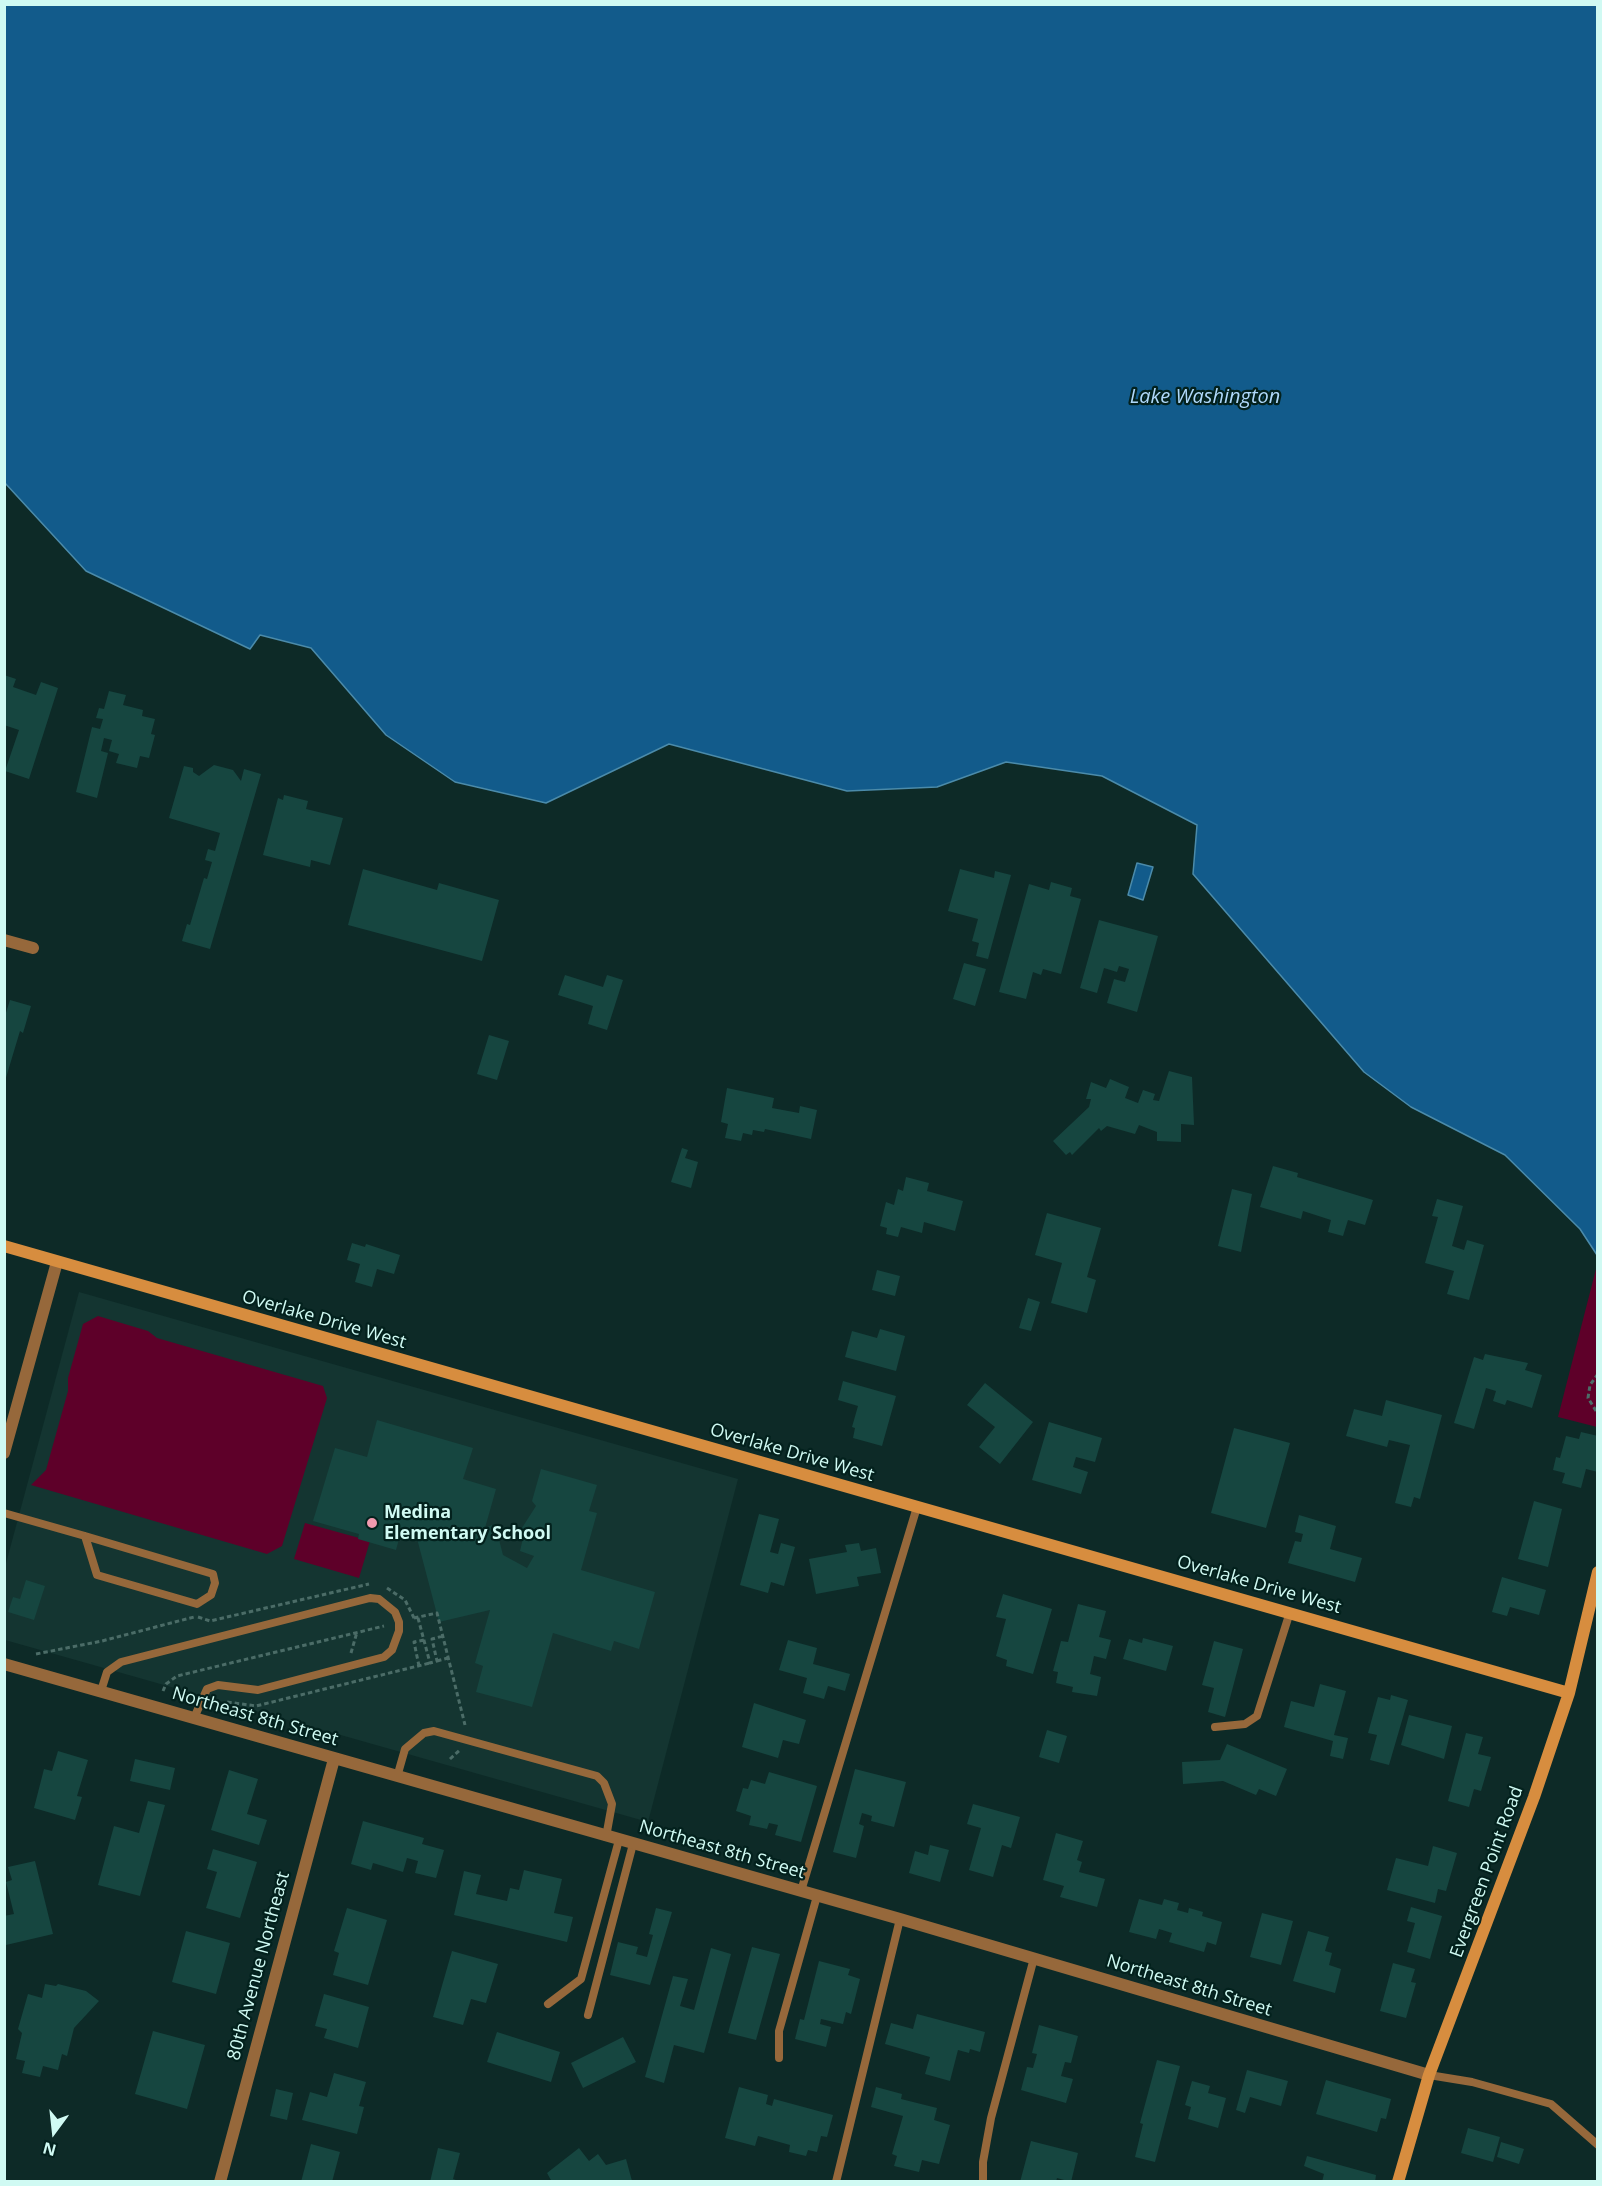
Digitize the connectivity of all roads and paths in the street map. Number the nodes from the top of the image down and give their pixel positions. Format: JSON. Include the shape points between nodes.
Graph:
{"nodes":[{"id":1,"x":4,"y":940,"type":"edge"},
{"id":2,"x":33,"y":948,"type":"dead end"},
{"id":3,"x":4,"y":1246,"type":"edge"},
{"id":4,"x":57,"y":1262,"type":"junction"},
{"id":5,"x":1598,"y":1374,"type":"edge"},
{"id":6,"x":1598,"y":1414,"type":"edge"},
{"id":7,"x":4,"y":1453,"type":"edge"},
{"id":8,"x":916,"y":1507,"type":"junction"},
{"id":9,"x":4,"y":1513,"type":"edge"},
{"id":10,"x":85,"y":1536,"type":"junction"},
{"id":11,"x":1598,"y":1572,"type":"edge"},
{"id":12,"x":1290,"y":1612,"type":"junction"},
{"id":13,"x":196,"y":1617,"type":"dead end"},
{"id":14,"x":418,"y":1617,"type":"junction"},
{"id":15,"x":410,"y":1619,"type":"dead end"},
{"id":16,"x":384,"y":1626,"type":"dead end"},
{"id":17,"x":357,"y":1632,"type":"junction"},
{"id":18,"x":443,"y":1636,"type":"junction"},
{"id":19,"x":424,"y":1640,"type":"junction"},
{"id":20,"x":351,"y":1653,"type":"dead end"},
{"id":21,"x":36,"y":1654,"type":"dead end"},
{"id":22,"x":448,"y":1658,"type":"junction"},
{"id":23,"x":437,"y":1661,"type":"junction"},
{"id":24,"x":430,"y":1663,"type":"junction"},
{"id":25,"x":4,"y":1664,"type":"edge"},
{"id":26,"x":419,"y":1666,"type":"junction"},
{"id":27,"x":101,"y":1691,"type":"junction"},
{"id":28,"x":163,"y":1692,"type":"dead end"},
{"id":29,"x":1569,"y":1693,"type":"junction"},
{"id":30,"x":225,"y":1709,"type":"dead end"},
{"id":31,"x":194,"y":1718,"type":"junction"},
{"id":32,"x":465,"y":1725,"type":"dead end"},
{"id":33,"x":1215,"y":1727,"type":"dead end"},
{"id":34,"x":464,"y":1746,"type":"dead end"},
{"id":35,"x":334,"y":1759,"type":"junction"},
{"id":36,"x":450,"y":1760,"type":"dead end"},
{"id":37,"x":397,"y":1777,"type":"junction"},
{"id":38,"x":606,"y":1837,"type":"junction"},
{"id":39,"x":619,"y":1840,"type":"junction"},
{"id":40,"x":633,"y":1844,"type":"junction"},
{"id":41,"x":801,"y":1891,"type":"junction"},
{"id":42,"x":817,"y":1896,"type":"junction"},
{"id":43,"x":900,"y":1919,"type":"junction"},
{"id":44,"x":1034,"y":1958,"type":"junction"},
{"id":45,"x":548,"y":2004,"type":"dead end"},
{"id":46,"x":588,"y":2015,"type":"dead end"},
{"id":47,"x":779,"y":2058,"type":"dead end"},
{"id":48,"x":1429,"y":2075,"type":"junction"},
{"id":49,"x":1598,"y":2145,"type":"edge"},
{"id":50,"x":220,"y":2181,"type":"edge"},
{"id":51,"x":836,"y":2181,"type":"edge"},
{"id":52,"x":983,"y":2181,"type":"edge"},
{"id":53,"x":1398,"y":2181,"type":"edge"}],
"edges":[{"from":1,"to":2,"type":"street"},
{"from":3,"to":4,"type":"street","name":"Overlake Drive West"},
{"from":4,"to":7,"type":"street"},
{"from":4,"to":8,"type":"street","name":"Overlake Drive West"},
{"from":5,"to":6,"type":"path","via":[[1590,1385],[1588,1398]]},
{"from":8,"to":12,"type":"street","name":"Overlake Drive West"},
{"from":8,"to":41,"type":"lane"},
{"from":9,"to":10,"type":"lane"},
{"from":10,"to":10,"type":"lane","via":[[97,1575],[197,1604],[211,1595],[213,1574]]},
{"from":11,"to":29,"type":"street","name":"Evergreen Point Road"},
{"from":12,"to":29,"type":"street","name":"Overlake Drive West"},
{"from":12,"to":33,"type":"lane","via":[[1257,1716],[1245,1724]]},
{"from":13,"to":21,"type":"path"},
{"from":14,"to":15,"type":"path"},
{"from":14,"to":18,"type":"path","via":[[437,1613]]},
{"from":14,"to":19,"type":"path"},
{"from":16,"to":17,"type":"path"},
{"from":17,"to":20,"type":"path"},
{"from":17,"to":28,"type":"path","via":[[177,1676],[166,1683]]},
{"from":18,"to":22,"type":"path"},
{"from":18,"to":23,"type":"path","via":[[432,1639]]},
{"from":19,"to":24,"type":"path"},
{"from":19,"to":26,"type":"path","via":[[414,1642]]},
{"from":22,"to":23,"type":"path"},
{"from":22,"to":32,"type":"path"},
{"from":23,"to":24,"type":"path"},
{"from":24,"to":26,"type":"path"},
{"from":25,"to":27,"type":"street","name":"Northeast 8th Street"},
{"from":26,"to":30,"type":"path","via":[[256,1706],[227,1702]]},
{"from":27,"to":31,"type":"street","name":"Northeast 8th Street"},
{"from":27,"to":31,"type":"lane","via":[[107,1672],[121,1662],[370,1598],[379,1599],[395,1612],[399,1631],[392,1650],[384,1658],[258,1690],[218,1685],[207,1689]]},
{"from":29,"to":48,"type":"street","name":"Evergreen Point Road","via":[[1502,1886]]},
{"from":31,"to":35,"type":"street","name":"Northeast 8th Street"},
{"from":34,"to":36,"type":"path"},
{"from":35,"to":37,"type":"street","name":"Northeast 8th Street"},
{"from":35,"to":50,"type":"street","name":"80th Avenue Northeast"},
{"from":37,"to":38,"type":"street","name":"Northeast 8th Street"},
{"from":37,"to":38,"type":"lane","via":[[405,1749],[424,1733],[435,1731],[597,1776],[612,1804]]},
{"from":38,"to":39,"type":"street","name":"Northeast 8th Street"},
{"from":39,"to":40,"type":"street","name":"Northeast 8th Street"},
{"from":39,"to":45,"type":"lane","via":[[581,1979]]},
{"from":40,"to":41,"type":"street","name":"Northeast 8th Street"},
{"from":40,"to":46,"type":"lane"},
{"from":41,"to":42,"type":"street","name":"Northeast 8th Street"},
{"from":42,"to":43,"type":"street","name":"Northeast 8th Street"},
{"from":42,"to":47,"type":"lane","via":[[780,2031]]},
{"from":43,"to":44,"type":"street","name":"Northeast 8th Street"},
{"from":43,"to":51,"type":"lane"},
{"from":44,"to":48,"type":"street","name":"Northeast 8th Street"},
{"from":44,"to":52,"type":"lane","via":[[991,2118]]},
{"from":48,"to":49,"type":"lane","via":[[1464,2080],[1551,2104]]},
{"from":48,"to":53,"type":"street","name":"Evergreen Point Road"}]}
